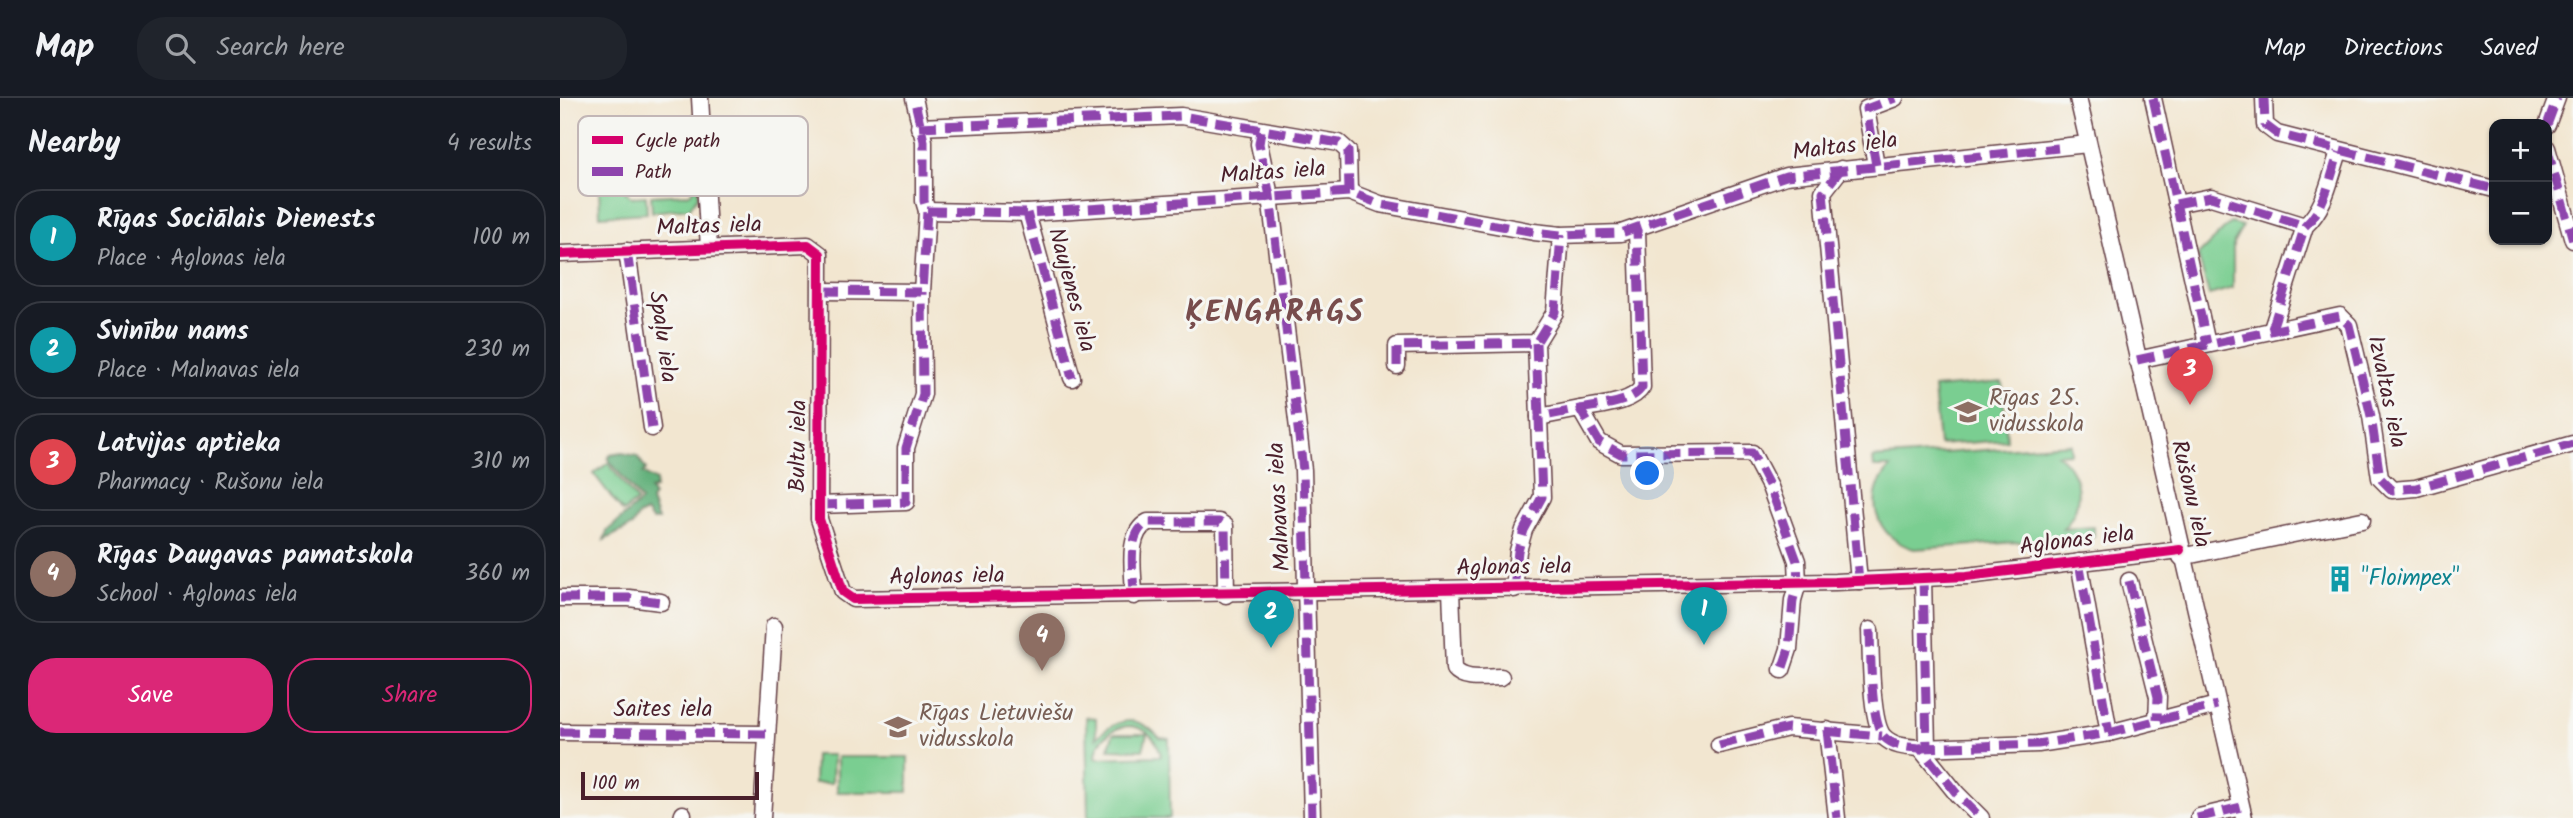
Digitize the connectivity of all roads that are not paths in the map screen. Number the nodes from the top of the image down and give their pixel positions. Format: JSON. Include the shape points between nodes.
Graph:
{"nodes":[{"id":1,"x":700,"y":98,"type":"edge"},
{"id":2,"x":914,"y":98,"type":"edge"},
{"id":3,"x":1895,"y":98,"type":"edge"},
{"id":4,"x":2077,"y":98,"type":"edge"},
{"id":5,"x":2153,"y":98,"type":"edge"},
{"id":6,"x":2264,"y":98,"type":"edge"},
{"id":7,"x":2557,"y":98,"type":"edge"},
{"id":8,"x":701,"y":116,"type":"edge"},
{"id":9,"x":2549,"y":119,"type":"edge"},
{"id":10,"x":919,"y":127,"type":"junction"},
{"id":11,"x":1261,"y":131,"type":"junction"},
{"id":12,"x":2088,"y":144,"type":"junction"},
{"id":13,"x":2339,"y":152,"type":"junction"},
{"id":14,"x":2552,"y":160,"type":"edge"},
{"id":15,"x":1876,"y":165,"type":"junction"},
{"id":16,"x":1841,"y":169,"type":"junction"},
{"id":17,"x":1800,"y":173,"type":"junction"},
{"id":18,"x":2489,"y":188,"type":"edge"},
{"id":19,"x":1349,"y":192,"type":"junction"},
{"id":20,"x":1823,"y":192,"type":"junction"},
{"id":21,"x":2566,"y":194,"type":"edge"},
{"id":22,"x":706,"y":196,"type":"edge"},
{"id":23,"x":1270,"y":196,"type":"junction"},
{"id":24,"x":2176,"y":204,"type":"junction"},
{"id":25,"x":927,"y":211,"type":"junction"},
{"id":26,"x":1027,"y":213,"type":"junction"},
{"id":27,"x":2305,"y":226,"type":"junction"},
{"id":28,"x":1637,"y":230,"type":"junction"},
{"id":29,"x":1561,"y":235,"type":"junction"},
{"id":30,"x":2573,"y":240,"type":"edge"},
{"id":31,"x":709,"y":248,"type":"junction"},
{"id":32,"x":627,"y":251,"type":"junction"},
{"id":33,"x":560,"y":254,"type":"edge"},
{"id":34,"x":822,"y":290,"type":"junction"},
{"id":35,"x":922,"y":292,"type":"junction"},
{"id":36,"x":2272,"y":329,"type":"junction"},
{"id":37,"x":1536,"y":343,"type":"junction"},
{"id":38,"x":2207,"y":344,"type":"junction"},
{"id":39,"x":2137,"y":360,"type":"junction"},
{"id":40,"x":1397,"y":366,"type":"dead end"},
{"id":41,"x":1072,"y":379,"type":"dead end"},
{"id":42,"x":1580,"y":409,"type":"junction"},
{"id":43,"x":1539,"y":417,"type":"junction"},
{"id":44,"x":652,"y":428,"type":"dead end"},
{"id":45,"x":2573,"y":444,"type":"edge"},
{"id":46,"x":819,"y":505,"type":"junction"},
{"id":47,"x":2362,"y":520,"type":"dead end"},
{"id":48,"x":2180,"y":553,"type":"junction"},
{"id":49,"x":2079,"y":562,"type":"junction"},
{"id":50,"x":1923,"y":578,"type":"junction"},
{"id":51,"x":1859,"y":581,"type":"junction"},
{"id":52,"x":2129,"y":581,"type":"dead end"},
{"id":53,"x":1798,"y":583,"type":"junction"},
{"id":54,"x":1514,"y":589,"type":"junction"},
{"id":55,"x":1451,"y":590,"type":"junction"},
{"id":56,"x":1306,"y":593,"type":"junction"},
{"id":57,"x":1226,"y":595,"type":"junction"},
{"id":58,"x":847,"y":596,"type":"joint"},
{"id":59,"x":1135,"y":596,"type":"junction"},
{"id":60,"x":560,"y":598,"type":"edge"},
{"id":61,"x":661,"y":602,"type":"dead end"},
{"id":62,"x":774,"y":626,"type":"dead end"},
{"id":63,"x":1870,"y":630,"type":"dead end"},
{"id":64,"x":1782,"y":670,"type":"dead end"},
{"id":65,"x":1501,"y":677,"type":"dead end"},
{"id":66,"x":2217,"y":705,"type":"junction"},
{"id":67,"x":2157,"y":720,"type":"junction"},
{"id":68,"x":1827,"y":730,"type":"junction"},
{"id":69,"x":560,"y":732,"type":"edge"},
{"id":70,"x":2109,"y":733,"type":"junction"},
{"id":71,"x":766,"y":734,"type":"junction"},
{"id":72,"x":1882,"y":736,"type":"junction"},
{"id":73,"x":1719,"y":745,"type":"dead end"},
{"id":74,"x":1924,"y":748,"type":"junction"},
{"id":75,"x":2243,"y":812,"type":"edge"},
{"id":76,"x":2199,"y":817,"type":"edge"},
{"id":77,"x":761,"y":818,"type":"edge"},
{"id":78,"x":1312,"y":818,"type":"edge"},
{"id":79,"x":1837,"y":818,"type":"edge"},
{"id":80,"x":1981,"y":818,"type":"edge"}],
"edges":[{"from":1,"to":8,"type":"street"},
{"from":2,"to":10,"type":"street"},
{"from":3,"to":15,"type":"street","via":[[1866,108]]},
{"from":4,"to":12,"type":"street","name":"Rušonu iela"},
{"from":5,"to":24,"type":"street"},
{"from":6,"to":13,"type":"street","via":[[2265,125],[2277,134]]},
{"from":7,"to":9,"type":"street"},
{"from":10,"to":11,"type":"street","via":[[1181,116]]},
{"from":10,"to":25,"type":"street","via":[[924,141]]},
{"from":11,"to":19,"type":"street","via":[[1339,143],[1348,151]]},
{"from":11,"to":23,"type":"street","name":"Malnavas iela","via":[[1259,144]]},
{"from":12,"to":15,"type":"street","name":"Maltas iela"},
{"from":12,"to":39,"type":"street","name":"Rušonu iela"},
{"from":13,"to":18,"type":"street"},
{"from":13,"to":27,"type":"street","via":[[2322,204]]},
{"from":14,"to":21,"type":"street"},
{"from":15,"to":16,"type":"street","name":"Maltas iela"},
{"from":16,"to":17,"type":"street","name":"Maltas iela"},
{"from":16,"to":20,"type":"street"},
{"from":17,"to":20,"type":"street"},
{"from":17,"to":28,"type":"street","name":"Maltas iela"},
{"from":19,"to":23,"type":"street","name":"Maltas iela"},
{"from":19,"to":29,"type":"street","name":"Maltas iela","via":[[1387,205]]},
{"from":20,"to":51,"type":"street"},
{"from":21,"to":30,"type":"street"},
{"from":22,"to":31,"type":"street"},
{"from":23,"to":26,"type":"street","name":"Maltas iela"},
{"from":23,"to":56,"type":"street","name":"Malnavas iela","via":[[1303,470]]},
{"from":24,"to":27,"type":"street","via":[[2211,197]]},
{"from":24,"to":38,"type":"street"},
{"from":25,"to":26,"type":"street","name":"Maltas iela"},
{"from":25,"to":35,"type":"street"},
{"from":26,"to":41,"type":"street","name":"Naujenes iela"},
{"from":27,"to":36,"type":"street"},
{"from":28,"to":29,"type":"street","name":"Maltas iela"},
{"from":28,"to":42,"type":"street","via":[[1642,387],[1628,398]]},
{"from":29,"to":37,"type":"street","via":[[1555,312]]},
{"from":31,"to":32,"type":"street","name":"Maltas iela"},
{"from":31,"to":34,"type":"street","name":"Maltas iela","via":[[808,245],[821,254]]},
{"from":32,"to":33,"type":"street","name":"Maltas iela"},
{"from":32,"to":44,"type":"street","name":"Spaļu iela"},
{"from":34,"to":35,"type":"street"},
{"from":34,"to":46,"type":"street","name":"Bultu iela"},
{"from":35,"to":46,"type":"street","via":[[923,394],[906,448],[906,502]]},
{"from":36,"to":38,"type":"street","name":"Izvaltas iela"},
{"from":36,"to":45,"type":"street","name":"Izvaltas iela","via":[[2334,315],[2345,320],[2371,416],[2381,481],[2396,492]]},
{"from":37,"to":40,"type":"street","via":[[1396,345]]},
{"from":37,"to":43,"type":"street"},
{"from":38,"to":39,"type":"street","name":"Izvaltas iela"},
{"from":39,"to":48,"type":"street","name":"Rušonu iela"},
{"from":42,"to":43,"type":"street"},
{"from":42,"to":53,"type":"street","via":[[1599,442],[1620,454],[1752,453],[1795,547]]},
{"from":43,"to":54,"type":"street","via":[[1542,497],[1524,530]]},
{"from":46,"to":58,"type":"street","name":"Bultu iela","via":[[820,529]]},
{"from":47,"to":48,"type":"street","name":"Aglonas iela"},
{"from":48,"to":49,"type":"street","name":"Aglonas iela"},
{"from":48,"to":66,"type":"street","name":"Rušonu iela"},
{"from":49,"to":50,"type":"street","name":"Aglonas iela"},
{"from":49,"to":70,"type":"street"},
{"from":50,"to":51,"type":"street","name":"Aglonas iela"},
{"from":50,"to":74,"type":"street"},
{"from":51,"to":53,"type":"street","name":"Aglonas iela"},
{"from":52,"to":67,"type":"street","via":[[2158,697]]},
{"from":53,"to":54,"type":"street","name":"Aglonas iela"},
{"from":53,"to":64,"type":"street"},
{"from":54,"to":55,"type":"street","name":"Aglonas iela"},
{"from":55,"to":56,"type":"street","name":"Aglonas iela"},
{"from":55,"to":65,"type":"street","via":[[1454,669],[1460,676]]},
{"from":56,"to":57,"type":"street","name":"Aglonas iela"},
{"from":56,"to":78,"type":"street","name":"Malnavas iela"},
{"from":57,"to":59,"type":"street","name":"Aglonas iela"},
{"from":57,"to":59,"type":"street","via":[[1225,526],[1219,522],[1148,522],[1134,537]]},
{"from":58,"to":59,"type":"street","name":"Aglonas iela"},
{"from":60,"to":61,"type":"street"},
{"from":62,"to":71,"type":"street"},
{"from":63,"to":72,"type":"street"},
{"from":66,"to":67,"type":"street"},
{"from":66,"to":75,"type":"street","name":"Rušonu iela"},
{"from":67,"to":70,"type":"street"},
{"from":68,"to":72,"type":"street"},
{"from":68,"to":73,"type":"street","via":[[1788,728]]},
{"from":68,"to":79,"type":"street"},
{"from":69,"to":71,"type":"street","name":"Saites iela"},
{"from":70,"to":74,"type":"street","via":[[2016,746]]},
{"from":71,"to":77,"type":"street"},
{"from":72,"to":74,"type":"street","via":[[1894,744]]},
{"from":74,"to":80,"type":"street"},
{"from":75,"to":76,"type":"street"}]}
